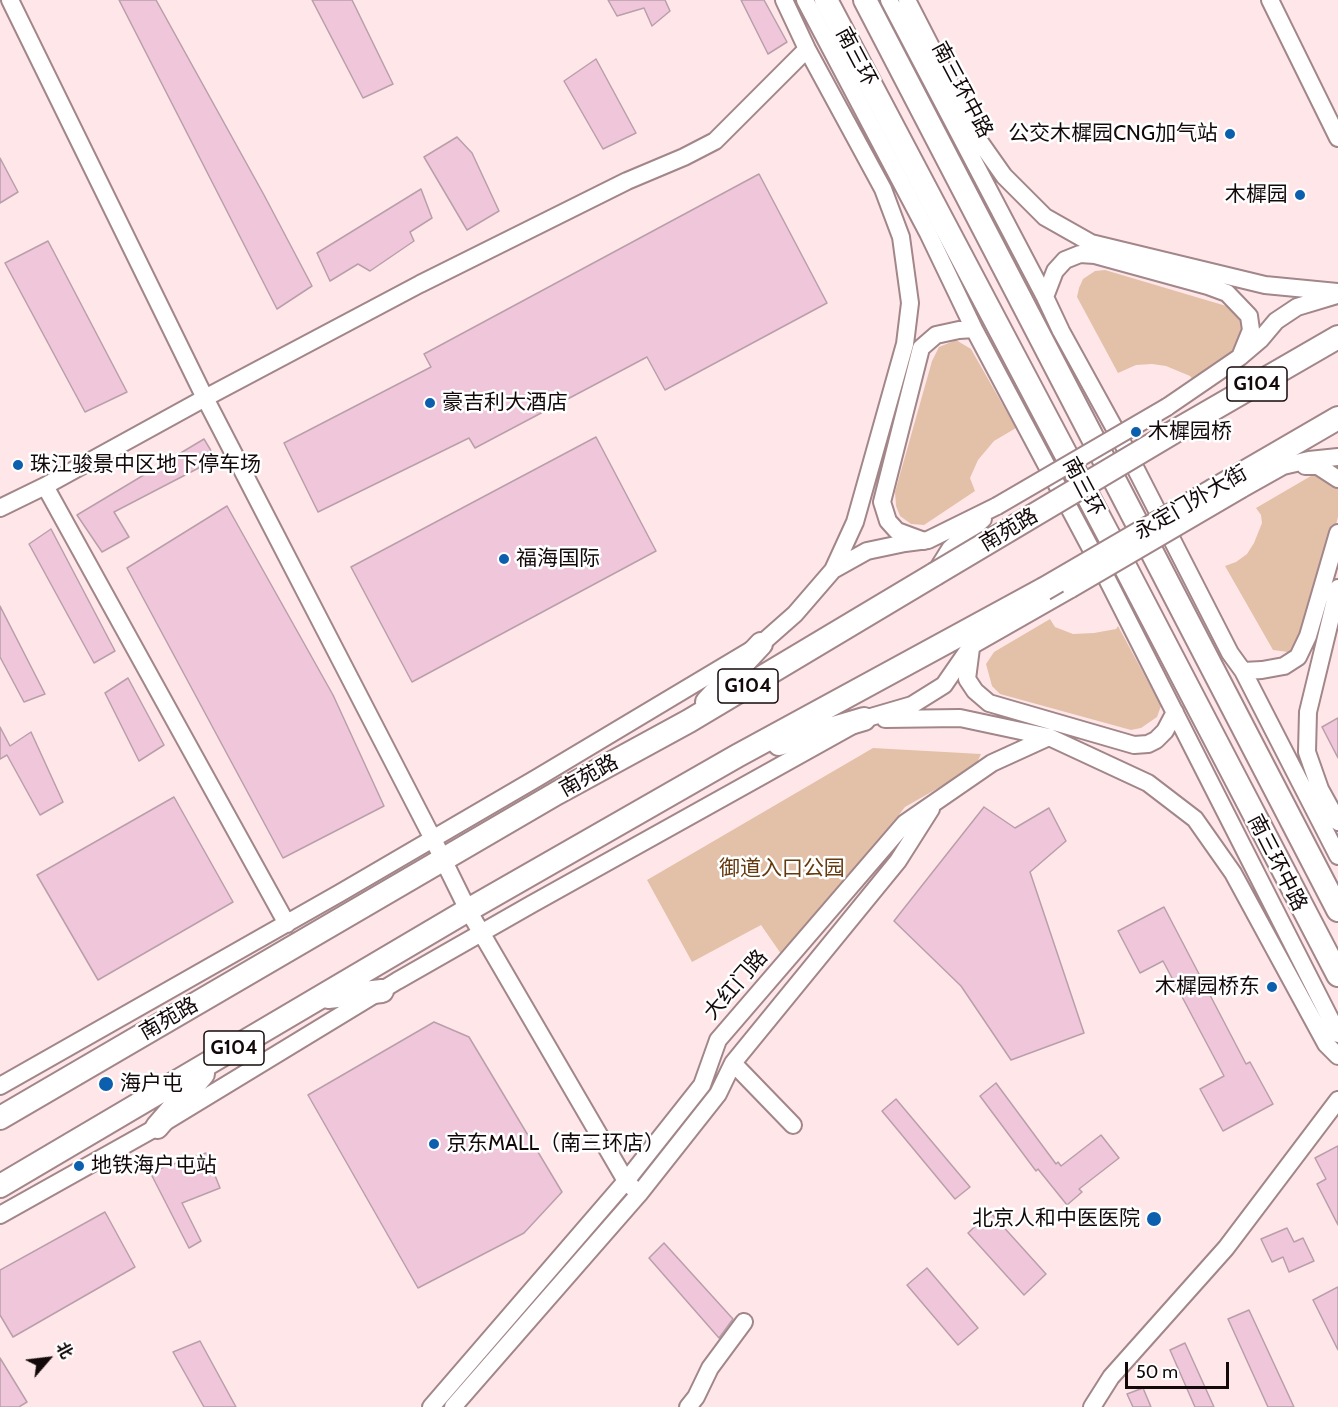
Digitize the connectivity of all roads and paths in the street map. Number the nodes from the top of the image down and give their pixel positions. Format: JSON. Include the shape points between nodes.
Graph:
{"nodes":[{"id":1,"x":10,"y":0,"type":"edge"},
{"id":2,"x":784,"y":0,"type":"edge"},
{"id":3,"x":805,"y":0,"type":"edge"},
{"id":4,"x":826,"y":0,"type":"edge"},
{"id":5,"x":865,"y":0,"type":"edge"},
{"id":6,"x":889,"y":0,"type":"edge"},
{"id":7,"x":907,"y":0,"type":"edge"},
{"id":8,"x":1270,"y":0,"type":"edge"},
{"id":9,"x":807,"y":49,"type":"junction"},
{"id":10,"x":1338,"y":138,"type":"edge"},
{"id":11,"x":1338,"y":293,"type":"edge"},
{"id":12,"x":1045,"y":297,"type":"junction"},
{"id":13,"x":974,"y":329,"type":"junction"},
{"id":14,"x":1338,"y":337,"type":"edge"},
{"id":15,"x":1240,"y":357,"type":"junction"},
{"id":16,"x":205,"y":398,"type":"junction"},
{"id":17,"x":1338,"y":418,"type":"edge"},
{"id":18,"x":1338,"y":457,"type":"edge"},
{"id":19,"x":1283,"y":466,"type":"junction"},
{"id":20,"x":1338,"y":479,"type":"edge"},
{"id":21,"x":45,"y":486,"type":"junction"},
{"id":22,"x":997,"y":506,"type":"junction"},
{"id":23,"x":0,"y":508,"type":"edge"},
{"id":24,"x":1338,"y":533,"type":"edge"},
{"id":25,"x":924,"y":541,"type":"junction"},
{"id":26,"x":833,"y":570,"type":"junction"},
{"id":27,"x":935,"y":574,"type":"junction"},
{"id":28,"x":1338,"y":588,"type":"edge"},
{"id":29,"x":761,"y":644,"type":"junction"},
{"id":30,"x":971,"y":646,"type":"junction"},
{"id":31,"x":1243,"y":671,"type":"junction"},
{"id":32,"x":1176,"y":712,"type":"junction"},
{"id":33,"x":864,"y":719,"type":"junction"},
{"id":34,"x":689,"y":721,"type":"junction"},
{"id":35,"x":1049,"y":737,"type":"junction"},
{"id":36,"x":737,"y":756,"type":"junction"},
{"id":37,"x":936,"y":801,"type":"junction"},
{"id":38,"x":1338,"y":822,"type":"edge"},
{"id":39,"x":433,"y":839,"type":"junction"},
{"id":40,"x":1338,"y":856,"type":"edge"},
{"id":41,"x":443,"y":859,"type":"junction"},
{"id":42,"x":468,"y":910,"type":"junction"},
{"id":43,"x":1338,"y":910,"type":"edge"},
{"id":44,"x":287,"y":924,"type":"junction"},
{"id":45,"x":480,"y":932,"type":"junction"},
{"id":46,"x":1336,"y":976,"type":"edge"},
{"id":47,"x":382,"y":991,"type":"junction"},
{"id":48,"x":320,"y":998,"type":"junction"},
{"id":49,"x":1338,"y":1034,"type":"edge"},
{"id":50,"x":1338,"y":1056,"type":"edge"},
{"id":51,"x":215,"y":1060,"type":"junction"},
{"id":52,"x":733,"y":1063,"type":"junction"},
{"id":53,"x":0,"y":1086,"type":"edge"},
{"id":54,"x":1338,"y":1100,"type":"edge"},
{"id":55,"x":0,"y":1118,"type":"edge"},
{"id":56,"x":793,"y":1125,"type":"dead end"},
{"id":57,"x":157,"y":1127,"type":"junction"},
{"id":58,"x":626,"y":1181,"type":"junction"},
{"id":59,"x":0,"y":1186,"type":"edge"},
{"id":60,"x":639,"y":1194,"type":"junction"},
{"id":61,"x":0,"y":1215,"type":"edge"},
{"id":62,"x":744,"y":1322,"type":"dead end"},
{"id":63,"x":431,"y":1407,"type":"edge"},
{"id":64,"x":453,"y":1407,"type":"edge"},
{"id":65,"x":688,"y":1407,"type":"edge"},
{"id":66,"x":1092,"y":1407,"type":"edge"}],
"edges":[{"from":1,"to":16,"type":"street"},
{"from":2,"to":9,"type":"street"},
{"from":3,"to":13,"type":"street","name":"南三环中路"},
{"from":4,"to":46,"type":"highway","name":"南三环"},
{"from":5,"to":43,"type":"highway","name":"南三环"},
{"from":6,"to":12,"type":"street","name":"南三环中路"},
{"from":7,"to":11,"type":"street","via":[[980,142],[1004,176],[1045,218],[1091,243],[1264,285]]},
{"from":8,"to":10,"type":"street"},
{"from":9,"to":16,"type":"street","via":[[715,141],[420,284]]},
{"from":9,"to":26,"type":"street","via":[[884,189],[901,237],[910,303],[905,344],[855,522]]},
{"from":11,"to":15,"type":"street","via":[[1297,307],[1276,321]]},
{"from":12,"to":15,"type":"street","via":[[1055,271],[1065,260],[1080,254],[1208,286],[1227,292],[1249,316],[1251,330]]},
{"from":12,"to":31,"type":"street","name":"南三环中路","via":[[1230,653]]},
{"from":13,"to":25,"type":"street","via":[[936,335],[921,348],[882,502],[888,521],[897,531]]},
{"from":13,"to":32,"type":"street","name":"南三环中路"},
{"from":14,"to":27,"type":"highway","name":"南苑路","number":"G104","bridge":true},
{"from":15,"to":22,"type":"street","name":"南苑路","bridge":true,"via":[[1167,407]]},
{"from":16,"to":21,"type":"street"},
{"from":16,"to":39,"type":"street"},
{"from":17,"to":36,"type":"highway","name":"永定门外大街","number":"G104","bridge":true,"via":[[1044,589]]},
{"from":18,"to":19,"type":"street","name":"永定门外大街"},
{"from":19,"to":20,"type":"street","via":[[1318,466]]},
{"from":19,"to":30,"type":"street","name":"永定门外大街","bridge":true},
{"from":21,"to":23,"type":"street"},
{"from":21,"to":44,"type":"street"},
{"from":22,"to":25,"type":"street"},
{"from":22,"to":27,"type":"street","via":[[950,549]]},
{"from":24,"to":31,"type":"street","via":[[1308,636],[1298,657],[1284,666]]},
{"from":25,"to":26,"type":"street","via":[[867,551]]},
{"from":26,"to":29,"type":"street","via":[[795,614]]},
{"from":27,"to":34,"type":"highway","name":"南苑路","number":"G104"},
{"from":28,"to":38,"type":"street","via":[[1308,712],[1307,752],[1320,789]]},
{"from":29,"to":34,"type":"highway"},
{"from":29,"to":39,"type":"street"},
{"from":30,"to":32,"type":"street","via":[[967,679],[989,703],[1134,745],[1156,740]]},
{"from":30,"to":33,"type":"street","via":[[944,685],[912,705]]},
{"from":31,"to":40,"type":"street","name":"南三环中路"},
{"from":32,"to":49,"type":"street","name":"南三环中路"},
{"from":33,"to":35,"type":"street","via":[[960,718]]},
{"from":33,"to":36,"type":"highway"},
{"from":33,"to":45,"type":"street"},
{"from":34,"to":41,"type":"highway","name":"南苑路","number":"G104"},
{"from":35,"to":37,"type":"street","name":"大红门路","via":[[992,763]]},
{"from":35,"to":50,"type":"street","via":[[1148,783],[1195,819],[1233,873],[1326,1044]]},
{"from":36,"to":42,"type":"highway","number":"G104"},
{"from":37,"to":52,"type":"street","name":"大红门路","via":[[898,861]]},
{"from":37,"to":58,"type":"street","name":"大红门路","via":[[905,823],[718,1040],[702,1085]]},
{"from":39,"to":41,"type":"street"},
{"from":39,"to":44,"type":"street"},
{"from":41,"to":42,"type":"street"},
{"from":41,"to":55,"type":"highway","name":"南苑路","number":"G104"},
{"from":42,"to":45,"type":"street"},
{"from":42,"to":48,"type":"highway","number":"G104"},
{"from":44,"to":53,"type":"street"},
{"from":45,"to":47,"type":"street"},
{"from":45,"to":58,"type":"street"},
{"from":47,"to":48,"type":"highway"},
{"from":47,"to":57,"type":"street"},
{"from":48,"to":51,"type":"highway","number":"G104"},
{"from":51,"to":57,"type":"highway"},
{"from":51,"to":59,"type":"highway","number":"G104"},
{"from":52,"to":56,"type":"street"},
{"from":52,"to":60,"type":"street","name":"大红门路","via":[[718,1094]]},
{"from":54,"to":66,"type":"street","via":[[1226,1248],[1111,1377]]},
{"from":57,"to":61,"type":"street"},
{"from":58,"to":60,"type":"street"},
{"from":58,"to":63,"type":"street","name":"大红门路"},
{"from":60,"to":64,"type":"street","name":"大红门路"},
{"from":62,"to":65,"type":"street","via":[[710,1368]]}]}
